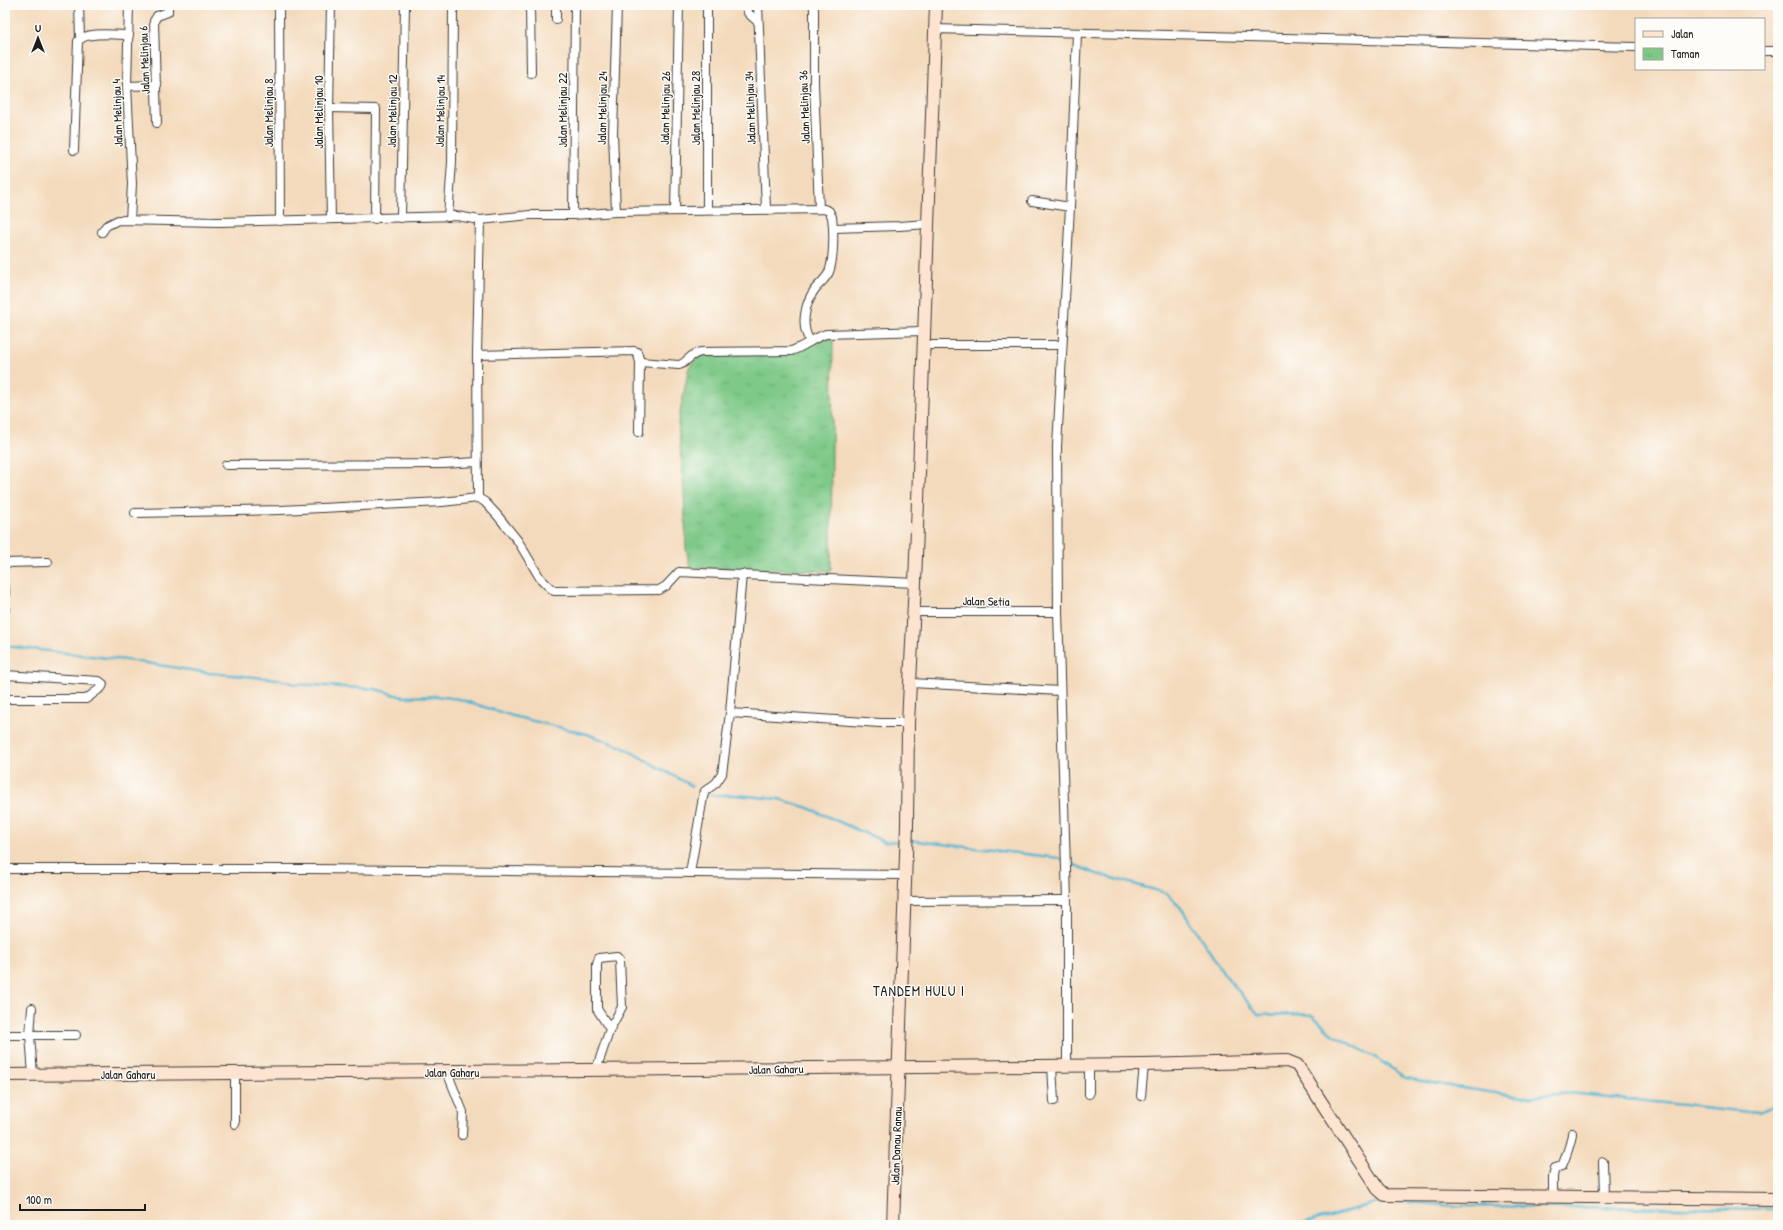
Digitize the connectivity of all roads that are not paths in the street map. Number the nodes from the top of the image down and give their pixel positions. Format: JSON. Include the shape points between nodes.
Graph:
{"nodes":[{"id":1,"x":79,"y":5,"type":"edge"},
{"id":2,"x":129,"y":5,"type":"edge"},
{"id":3,"x":168,"y":5,"type":"edge"},
{"id":4,"x":279,"y":5,"type":"edge"},
{"id":5,"x":331,"y":5,"type":"edge"},
{"id":6,"x":405,"y":5,"type":"edge"},
{"id":7,"x":453,"y":5,"type":"edge"},
{"id":8,"x":530,"y":5,"type":"edge"},
{"id":9,"x":556,"y":5,"type":"edge"},
{"id":10,"x":575,"y":5,"type":"edge"},
{"id":11,"x":617,"y":5,"type":"edge"},
{"id":12,"x":679,"y":5,"type":"edge"},
{"id":13,"x":707,"y":5,"type":"edge"},
{"id":14,"x":747,"y":5,"type":"edge"},
{"id":15,"x":758,"y":5,"type":"edge"},
{"id":16,"x":814,"y":5,"type":"edge"},
{"id":17,"x":936,"y":5,"type":"edge"},
{"id":18,"x":556,"y":19,"type":"dead end"},
{"id":19,"x":758,"y":22,"type":"junction"},
{"id":20,"x":934,"y":29,"type":"junction"},
{"id":21,"x":1077,"y":33,"type":"junction"},
{"id":22,"x":129,"y":35,"type":"junction"},
{"id":23,"x":80,"y":39,"type":"junction"},
{"id":24,"x":1635,"y":47,"type":"edge"},
{"id":25,"x":1765,"y":50,"type":"edge"},
{"id":26,"x":1778,"y":51,"type":"edge"},
{"id":27,"x":531,"y":73,"type":"dead end"},
{"id":28,"x":157,"y":85,"type":"junction"},
{"id":29,"x":127,"y":86,"type":"junction"},
{"id":30,"x":329,"y":108,"type":"junction"},
{"id":31,"x":157,"y":123,"type":"dead end"},
{"id":32,"x":74,"y":150,"type":"dead end"},
{"id":33,"x":1032,"y":201,"type":"dead end"},
{"id":34,"x":1070,"y":207,"type":"junction"},
{"id":35,"x":766,"y":209,"type":"junction"},
{"id":36,"x":819,"y":209,"type":"junction"},
{"id":37,"x":707,"y":210,"type":"junction"},
{"id":38,"x":675,"y":211,"type":"junction"},
{"id":39,"x":616,"y":212,"type":"junction"},
{"id":40,"x":573,"y":215,"type":"junction"},
{"id":41,"x":448,"y":217,"type":"junction"},
{"id":42,"x":401,"y":218,"type":"junction"},
{"id":43,"x":331,"y":219,"type":"junction"},
{"id":44,"x":375,"y":219,"type":"junction"},
{"id":45,"x":130,"y":220,"type":"junction"},
{"id":46,"x":480,"y":220,"type":"junction"},
{"id":47,"x":280,"y":221,"type":"junction"},
{"id":48,"x":928,"y":224,"type":"junction"},
{"id":49,"x":833,"y":228,"type":"junction"},
{"id":50,"x":102,"y":232,"type":"dead end"},
{"id":51,"x":923,"y":331,"type":"junction"},
{"id":52,"x":810,"y":341,"type":"junction"},
{"id":53,"x":924,"y":345,"type":"junction"},
{"id":54,"x":1062,"y":345,"type":"junction"},
{"id":55,"x":477,"y":355,"type":"junction"},
{"id":56,"x":640,"y":362,"type":"junction"},
{"id":57,"x":639,"y":432,"type":"dead end"},
{"id":58,"x":477,"y":462,"type":"junction"},
{"id":59,"x":226,"y":465,"type":"dead end"},
{"id":60,"x":478,"y":498,"type":"junction"},
{"id":61,"x":135,"y":513,"type":"dead end"},
{"id":62,"x":48,"y":562,"type":"dead end"},
{"id":63,"x":5,"y":564,"type":"edge"},
{"id":64,"x":742,"y":574,"type":"junction"},
{"id":65,"x":915,"y":583,"type":"junction"},
{"id":66,"x":5,"y":589,"type":"edge"},
{"id":67,"x":5,"y":610,"type":"edge"},
{"id":68,"x":914,"y":612,"type":"junction"},
{"id":69,"x":1058,"y":612,"type":"junction"},
{"id":70,"x":5,"y":675,"type":"edge"},
{"id":71,"x":911,"y":684,"type":"junction"},
{"id":72,"x":1060,"y":690,"type":"junction"},
{"id":73,"x":5,"y":699,"type":"edge"},
{"id":74,"x":730,"y":713,"type":"junction"},
{"id":75,"x":908,"y":723,"type":"junction"},
{"id":76,"x":5,"y":869,"type":"edge"},
{"id":77,"x":690,"y":873,"type":"junction"},
{"id":78,"x":905,"y":875,"type":"junction"},
{"id":79,"x":1067,"y":900,"type":"junction"},
{"id":80,"x":904,"y":901,"type":"junction"},
{"id":81,"x":32,"y":1008,"type":"dead end"},
{"id":82,"x":610,"y":1029,"type":"junction"},
{"id":83,"x":5,"y":1034,"type":"edge"},
{"id":84,"x":30,"y":1035,"type":"junction"},
{"id":85,"x":76,"y":1035,"type":"dead end"},
{"id":86,"x":1144,"y":1065,"type":"junction"},
{"id":87,"x":1052,"y":1066,"type":"junction"},
{"id":88,"x":1067,"y":1066,"type":"junction"},
{"id":89,"x":1089,"y":1066,"type":"junction"},
{"id":90,"x":899,"y":1067,"type":"junction"},
{"id":91,"x":596,"y":1070,"type":"junction"},
{"id":92,"x":447,"y":1072,"type":"junction"},
{"id":93,"x":235,"y":1073,"type":"junction"},
{"id":94,"x":5,"y":1075,"type":"edge"},
{"id":95,"x":34,"y":1075,"type":"junction"},
{"id":96,"x":1089,"y":1094,"type":"dead end"},
{"id":97,"x":1141,"y":1096,"type":"dead end"},
{"id":98,"x":1054,"y":1101,"type":"dead end"},
{"id":99,"x":235,"y":1124,"type":"dead end"},
{"id":100,"x":1572,"y":1133,"type":"dead end"},
{"id":101,"x":462,"y":1135,"type":"dead end"},
{"id":102,"x":1603,"y":1162,"type":"dead end"},
{"id":103,"x":1604,"y":1196,"type":"junction"},
{"id":104,"x":1553,"y":1197,"type":"junction"},
{"id":105,"x":1778,"y":1199,"type":"edge"},
{"id":106,"x":893,"y":1225,"type":"edge"}],
"edges":[{"from":1,"to":23,"type":"street"},
{"from":2,"to":22,"type":"street","name":"Jalan Melinjau 4"},
{"from":3,"to":28,"type":"street","name":"Jalan Melinjau 6","via":[[168,12],[157,16],[154,21]]},
{"from":4,"to":47,"type":"street","name":"Jalan Melinjau 8"},
{"from":5,"to":30,"type":"street","name":"Jalan Melinjau 10"},
{"from":6,"to":42,"type":"street","name":"Jalan Melinjau 12"},
{"from":7,"to":41,"type":"street","name":"Jalan Melinjau 14","via":[[452,162]]},
{"from":8,"to":27,"type":"street"},
{"from":9,"to":18,"type":"street"},
{"from":10,"to":40,"type":"street","name":"Jalan Melinjau 22"},
{"from":11,"to":39,"type":"street","name":"Jalan Melinjau 24","via":[[613,134]]},
{"from":12,"to":38,"type":"street","name":"Jalan Melinjau 26"},
{"from":13,"to":37,"type":"street","name":"Jalan Melinjau 28"},
{"from":14,"to":19,"type":"street","via":[[748,12]]},
{"from":15,"to":19,"type":"street","name":"Jalan Melinjau 34"},
{"from":16,"to":36,"type":"street","name":"Jalan Melinjau 36"},
{"from":17,"to":20,"type":"street","name":"Jalan Danau Ranau"},
{"from":19,"to":35,"type":"street","name":"Jalan Melinjau 34"},
{"from":20,"to":21,"type":"street"},
{"from":20,"to":48,"type":"street","name":"Jalan Danau Ranau"},
{"from":21,"to":24,"type":"street"},
{"from":21,"to":34,"type":"street"},
{"from":22,"to":23,"type":"street","via":[[89,35]]},
{"from":22,"to":29,"type":"street","name":"Jalan Melinjau 4"},
{"from":23,"to":32,"type":"street","via":[[77,48]]},
{"from":25,"to":26,"type":"street"},
{"from":28,"to":29,"type":"street"},
{"from":28,"to":31,"type":"street","name":"Jalan Melinjau 6"},
{"from":29,"to":45,"type":"street","name":"Jalan Melinjau 4","via":[[132,184]]},
{"from":30,"to":43,"type":"street","name":"Jalan Melinjau 10"},
{"from":30,"to":44,"type":"street","via":[[376,109]]},
{"from":33,"to":34,"type":"street"},
{"from":34,"to":54,"type":"street"},
{"from":35,"to":36,"type":"street"},
{"from":35,"to":37,"type":"street"},
{"from":36,"to":49,"type":"street","via":[[829,211]]},
{"from":37,"to":38,"type":"street"},
{"from":38,"to":39,"type":"street"},
{"from":39,"to":40,"type":"street"},
{"from":40,"to":46,"type":"street","via":[[530,215]]},
{"from":41,"to":42,"type":"street"},
{"from":41,"to":46,"type":"street"},
{"from":42,"to":44,"type":"street"},
{"from":43,"to":44,"type":"street"},
{"from":43,"to":47,"type":"street"},
{"from":45,"to":47,"type":"street"},
{"from":45,"to":50,"type":"street","via":[[112,222]]},
{"from":46,"to":55,"type":"street"},
{"from":48,"to":49,"type":"street"},
{"from":48,"to":51,"type":"street","name":"Jalan Danau Ranau"},
{"from":49,"to":52,"type":"street","via":[[829,272],[806,308],[805,331]]},
{"from":51,"to":52,"type":"street","via":[[826,334]]},
{"from":51,"to":53,"type":"street","name":"Jalan Danau Ranau"},
{"from":52,"to":56,"type":"street","via":[[791,351],[701,352],[694,354],[682,364]]},
{"from":53,"to":54,"type":"street"},
{"from":53,"to":65,"type":"street","name":"Jalan Danau Ranau"},
{"from":54,"to":69,"type":"street","via":[[1057,446]]},
{"from":55,"to":56,"type":"street","via":[[631,351],[637,352]]},
{"from":55,"to":58,"type":"street"},
{"from":56,"to":57,"type":"street"},
{"from":58,"to":59,"type":"street"},
{"from":58,"to":60,"type":"street"},
{"from":60,"to":61,"type":"street","via":[[281,510]]},
{"from":60,"to":64,"type":"street","via":[[497,514],[518,541],[540,578],[554,590],[658,590],[666,586],[679,572]]},
{"from":62,"to":63,"type":"street"},
{"from":64,"to":65,"type":"street"},
{"from":64,"to":74,"type":"street"},
{"from":65,"to":68,"type":"street","name":"Jalan Danau Ranau"},
{"from":66,"to":67,"type":"street"},
{"from":68,"to":69,"type":"street","name":"Jalan Setia"},
{"from":68,"to":71,"type":"street","name":"Jalan Danau Ranau"},
{"from":69,"to":72,"type":"street"},
{"from":70,"to":73,"type":"street","via":[[99,681],[103,684],[86,699]]},
{"from":71,"to":72,"type":"street"},
{"from":71,"to":75,"type":"street","name":"Jalan Danau Ranau"},
{"from":72,"to":79,"type":"street"},
{"from":74,"to":75,"type":"street"},
{"from":74,"to":77,"type":"street","via":[[722,774],[716,783],[705,791],[703,797]]},
{"from":75,"to":78,"type":"street","name":"Jalan Danau Ranau"},
{"from":76,"to":77,"type":"street"},
{"from":77,"to":78,"type":"street"},
{"from":78,"to":80,"type":"street","name":"Jalan Danau Ranau"},
{"from":79,"to":80,"type":"street"},
{"from":79,"to":88,"type":"street"},
{"from":80,"to":90,"type":"street","name":"Jalan Danau Ranau"},
{"from":81,"to":84,"type":"street"},
{"from":82,"to":82,"type":"street","via":[[622,1007],[618,956],[599,958],[597,964],[596,1006]]},
{"from":82,"to":91,"type":"street"},
{"from":83,"to":84,"type":"street"},
{"from":84,"to":85,"type":"street"},
{"from":84,"to":95,"type":"street"},
{"from":86,"to":89,"type":"street","name":"Jalan Gaharu"},
{"from":86,"to":97,"type":"street"},
{"from":86,"to":104,"type":"street","name":"Jalan Gaharu","via":[[1287,1062],[1297,1064],[1378,1189],[1385,1195]]},
{"from":87,"to":88,"type":"street","name":"Jalan Gaharu"},
{"from":87,"to":90,"type":"street","name":"Jalan Gaharu"},
{"from":87,"to":98,"type":"street"},
{"from":88,"to":89,"type":"street","name":"Jalan Gaharu"},
{"from":89,"to":96,"type":"street"},
{"from":90,"to":91,"type":"street","name":"Jalan Gaharu"},
{"from":90,"to":106,"type":"street","name":"Jalan Danau Ranau"},
{"from":91,"to":92,"type":"street","name":"Jalan Gaharu"},
{"from":92,"to":93,"type":"street","name":"Jalan Gaharu"},
{"from":92,"to":101,"type":"street","via":[[463,1112]]},
{"from":93,"to":95,"type":"street","name":"Jalan Gaharu"},
{"from":93,"to":99,"type":"street"},
{"from":94,"to":95,"type":"street","name":"Jalan Gaharu"},
{"from":100,"to":104,"type":"street","via":[[1572,1140],[1562,1166],[1555,1168]]},
{"from":102,"to":103,"type":"street"},
{"from":103,"to":104,"type":"street"},
{"from":103,"to":105,"type":"street"}]}
